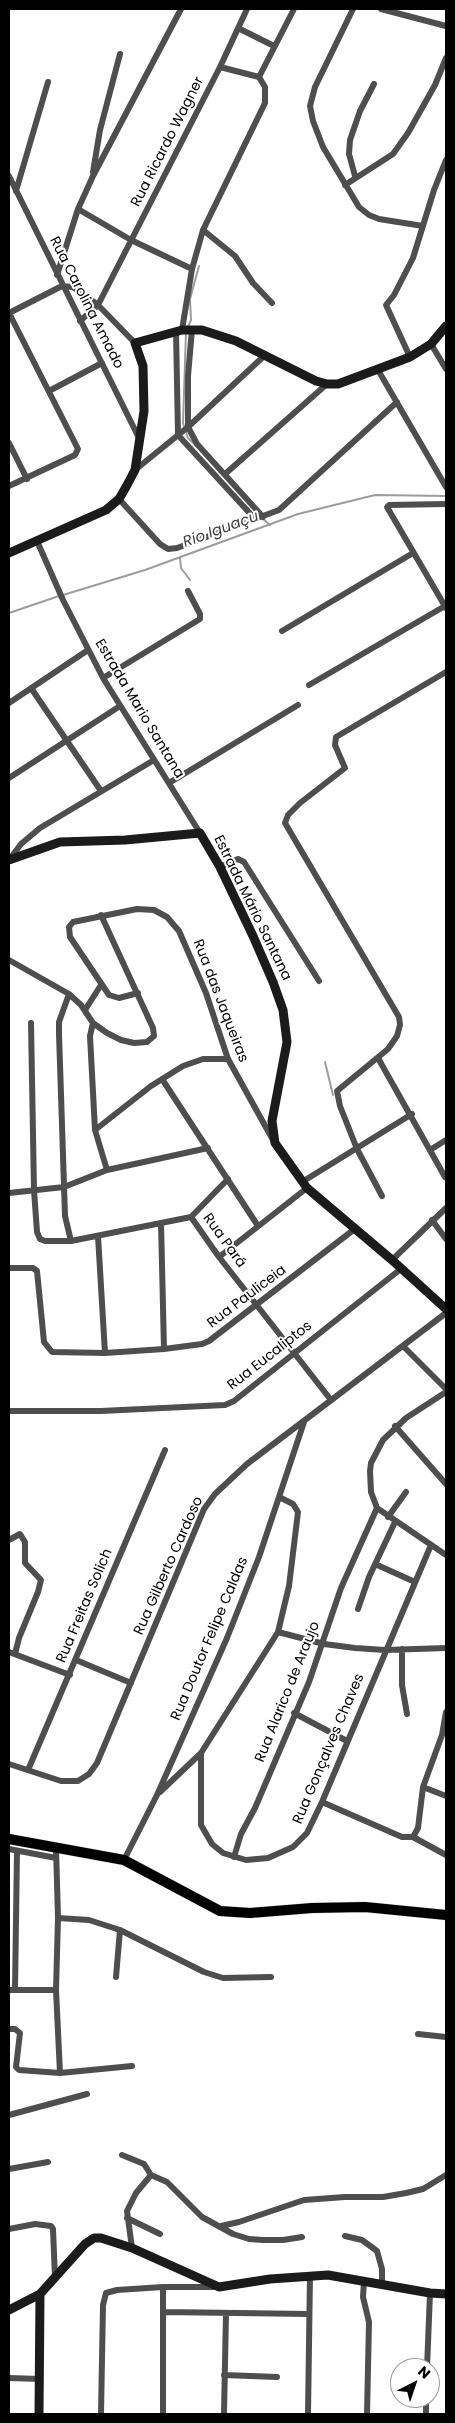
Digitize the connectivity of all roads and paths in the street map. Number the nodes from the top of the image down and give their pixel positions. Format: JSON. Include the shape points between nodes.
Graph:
{"nodes":[{"id":1,"x":181,"y":9,"type":"edge"},
{"id":2,"x":247,"y":9,"type":"edge"},
{"id":3,"x":294,"y":9,"type":"edge"},
{"id":4,"x":353,"y":9,"type":"edge"},
{"id":5,"x":381,"y":9,"type":"edge"},
{"id":6,"x":446,"y":26,"type":"edge"},
{"id":7,"x":238,"y":28,"type":"junction"},
{"id":8,"x":274,"y":46,"type":"junction"},
{"id":9,"x":120,"y":54,"type":"dead end"},
{"id":10,"x":446,"y":58,"type":"edge"},
{"id":11,"x":220,"y":67,"type":"junction"},
{"id":12,"x":259,"y":77,"type":"junction"},
{"id":13,"x":48,"y":82,"type":"dead end"},
{"id":14,"x":374,"y":84,"type":"dead end"},
{"id":15,"x":446,"y":160,"type":"edge"},
{"id":16,"x":9,"y":176,"type":"edge"},
{"id":17,"x":93,"y":176,"type":"junction"},
{"id":18,"x":355,"y":176,"type":"junction"},
{"id":19,"x":345,"y":185,"type":"junction"},
{"id":20,"x":16,"y":191,"type":"junction"},
{"id":21,"x":78,"y":209,"type":"junction"},
{"id":22,"x":424,"y":226,"type":"junction"},
{"id":23,"x":204,"y":230,"type":"junction"},
{"id":24,"x":131,"y":240,"type":"junction"},
{"id":25,"x":192,"y":269,"type":"junction"},
{"id":26,"x":57,"y":275,"type":"junction"},
{"id":27,"x":62,"y":286,"type":"junction"},
{"id":28,"x":272,"y":303,"type":"dead end"},
{"id":29,"x":98,"y":305,"type":"junction"},
{"id":30,"x":9,"y":313,"type":"edge"},
{"id":31,"x":80,"y":321,"type":"junction"},
{"id":32,"x":446,"y":326,"type":"edge"},
{"id":33,"x":185,"y":330,"type":"junction"},
{"id":34,"x":135,"y":343,"type":"junction"},
{"id":35,"x":431,"y":344,"type":"junction"},
{"id":36,"x":264,"y":356,"type":"junction"},
{"id":37,"x":410,"y":357,"type":"junction"},
{"id":38,"x":102,"y":363,"type":"junction"},
{"id":39,"x":446,"y":369,"type":"edge"},
{"id":40,"x":378,"y":370,"type":"junction"},
{"id":41,"x":327,"y":384,"type":"junction"},
{"id":42,"x":49,"y":391,"type":"junction"},
{"id":43,"x":397,"y":402,"type":"junction"},
{"id":44,"x":183,"y":431,"type":"junction"},
{"id":45,"x":141,"y":442,"type":"junction"},
{"id":46,"x":9,"y":443,"type":"edge"},
{"id":47,"x":135,"y":470,"type":"junction"},
{"id":48,"x":226,"y":474,"type":"junction"},
{"id":49,"x":27,"y":479,"type":"junction"},
{"id":50,"x":9,"y":486,"type":"edge"},
{"id":51,"x":446,"y":487,"type":"edge"},
{"id":52,"x":119,"y":498,"type":"junction"},
{"id":53,"x":446,"y":504,"type":"edge"},
{"id":54,"x":260,"y":518,"type":"junction"},
{"id":55,"x":37,"y":541,"type":"junction"},
{"id":56,"x":9,"y":552,"type":"edge"},
{"id":57,"x":413,"y":552,"type":"junction"},
{"id":58,"x":188,"y":591,"type":"dead end"},
{"id":59,"x":446,"y":607,"type":"edge"},
{"id":60,"x":282,"y":631,"type":"dead end"},
{"id":61,"x":88,"y":650,"type":"junction"},
{"id":62,"x":446,"y":672,"type":"edge"},
{"id":63,"x":103,"y":678,"type":"junction"},
{"id":64,"x":309,"y":685,"type":"dead end"},
{"id":65,"x":31,"y":688,"type":"junction"},
{"id":66,"x":9,"y":703,"type":"edge"},
{"id":67,"x":298,"y":705,"type":"dead end"},
{"id":68,"x":120,"y":706,"type":"junction"},
{"id":69,"x":66,"y":739,"type":"junction"},
{"id":70,"x":154,"y":760,"type":"junction"},
{"id":71,"x":9,"y":778,"type":"edge"},
{"id":72,"x":169,"y":783,"type":"junction"},
{"id":73,"x":101,"y":792,"type":"junction"},
{"id":74,"x":200,"y":833,"type":"junction"},
{"id":75,"x":9,"y":860,"type":"edge"},
{"id":76,"x":220,"y":867,"type":"junction"},
{"id":77,"x":101,"y":915,"type":"junction"},
{"id":78,"x":9,"y":960,"type":"edge"},
{"id":79,"x":319,"y":981,"type":"dead end"},
{"id":80,"x":101,"y":985,"type":"junction"},
{"id":81,"x":138,"y":993,"type":"junction"},
{"id":82,"x":69,"y":994,"type":"junction"},
{"id":83,"x":85,"y":1010,"type":"junction"},
{"id":84,"x":31,"y":1023,"type":"dead end"},
{"id":85,"x":93,"y":1023,"type":"junction"},
{"id":86,"x":378,"y":1058,"type":"junction"},
{"id":87,"x":228,"y":1059,"type":"junction"},
{"id":88,"x":162,"y":1079,"type":"junction"},
{"id":89,"x":412,"y":1114,"type":"junction"},
{"id":90,"x":95,"y":1130,"type":"junction"},
{"id":91,"x":446,"y":1140,"type":"edge"},
{"id":92,"x":275,"y":1143,"type":"junction"},
{"id":93,"x":208,"y":1148,"type":"junction"},
{"id":94,"x":357,"y":1149,"type":"junction"},
{"id":95,"x":430,"y":1150,"type":"junction"},
{"id":96,"x":107,"y":1170,"type":"junction"},
{"id":97,"x":445,"y":1177,"type":"dead end"},
{"id":98,"x":228,"y":1179,"type":"junction"},
{"id":99,"x":304,"y":1185,"type":"junction"},
{"id":100,"x":64,"y":1187,"type":"junction"},
{"id":101,"x":34,"y":1190,"type":"junction"},
{"id":102,"x":9,"y":1193,"type":"edge"},
{"id":103,"x":382,"y":1196,"type":"dead end"},
{"id":104,"x":446,"y":1208,"type":"edge"},
{"id":105,"x":191,"y":1217,"type":"junction"},
{"id":106,"x":432,"y":1220,"type":"junction"},
{"id":107,"x":161,"y":1224,"type":"junction"},
{"id":108,"x":258,"y":1226,"type":"junction"},
{"id":109,"x":356,"y":1228,"type":"junction"},
{"id":110,"x":98,"y":1236,"type":"junction"},
{"id":111,"x":446,"y":1239,"type":"edge"},
{"id":112,"x":71,"y":1241,"type":"junction"},
{"id":113,"x":218,"y":1257,"type":"junction"},
{"id":114,"x":392,"y":1260,"type":"junction"},
{"id":115,"x":9,"y":1268,"type":"edge"},
{"id":116,"x":402,"y":1268,"type":"junction"},
{"id":117,"x":257,"y":1305,"type":"junction"},
{"id":118,"x":446,"y":1309,"type":"edge"},
{"id":119,"x":446,"y":1313,"type":"edge"},
{"id":120,"x":404,"y":1346,"type":"junction"},
{"id":121,"x":164,"y":1349,"type":"junction"},
{"id":122,"x":105,"y":1353,"type":"junction"},
{"id":123,"x":295,"y":1354,"type":"junction"},
{"id":124,"x":446,"y":1390,"type":"edge"},
{"id":125,"x":331,"y":1400,"type":"junction"},
{"id":126,"x":9,"y":1411,"type":"edge"},
{"id":127,"x":305,"y":1421,"type":"junction"},
{"id":128,"x":396,"y":1426,"type":"junction"},
{"id":129,"x":165,"y":1450,"type":"dead end"},
{"id":130,"x":446,"y":1484,"type":"edge"},
{"id":131,"x":406,"y":1492,"type":"dead end"},
{"id":132,"x":279,"y":1497,"type":"junction"},
{"id":133,"x":377,"y":1508,"type":"junction"},
{"id":134,"x":388,"y":1517,"type":"junction"},
{"id":135,"x":395,"y":1522,"type":"junction"},
{"id":136,"x":13,"y":1536,"type":"edge"},
{"id":137,"x":431,"y":1545,"type":"junction"},
{"id":138,"x":446,"y":1555,"type":"edge"},
{"id":139,"x":375,"y":1564,"type":"junction"},
{"id":140,"x":415,"y":1582,"type":"junction"},
{"id":141,"x":358,"y":1609,"type":"dead end"},
{"id":142,"x":278,"y":1632,"type":"junction"},
{"id":143,"x":324,"y":1644,"type":"junction"},
{"id":144,"x":446,"y":1648,"type":"edge"},
{"id":145,"x":402,"y":1649,"type":"junction"},
{"id":146,"x":385,"y":1650,"type":"junction"},
{"id":147,"x":12,"y":1653,"type":"edge"},
{"id":148,"x":76,"y":1660,"type":"junction"},
{"id":149,"x":70,"y":1675,"type":"junction"},
{"id":150,"x":131,"y":1683,"type":"junction"},
{"id":151,"x":446,"y":1712,"type":"edge"},
{"id":152,"x":294,"y":1713,"type":"junction"},
{"id":153,"x":407,"y":1714,"type":"dead end"},
{"id":154,"x":347,"y":1741,"type":"junction"},
{"id":155,"x":201,"y":1753,"type":"junction"},
{"id":156,"x":9,"y":1764,"type":"edge"},
{"id":157,"x":28,"y":1770,"type":"junction"},
{"id":158,"x":423,"y":1788,"type":"junction"},
{"id":159,"x":157,"y":1795,"type":"junction"},
{"id":160,"x":446,"y":1796,"type":"edge"},
{"id":161,"x":322,"y":1802,"type":"junction"},
{"id":162,"x":413,"y":1837,"type":"junction"},
{"id":163,"x":9,"y":1839,"type":"edge"},
{"id":164,"x":9,"y":1849,"type":"edge"},
{"id":165,"x":17,"y":1850,"type":"junction"},
{"id":166,"x":56,"y":1853,"type":"junction"},
{"id":167,"x":446,"y":1855,"type":"edge"},
{"id":168,"x":234,"y":1857,"type":"junction"},
{"id":169,"x":124,"y":1860,"type":"junction"},
{"id":170,"x":446,"y":1915,"type":"edge"},
{"id":171,"x":58,"y":1918,"type":"junction"},
{"id":172,"x":120,"y":1930,"type":"junction"},
{"id":173,"x":116,"y":1977,"type":"dead end"},
{"id":174,"x":271,"y":1977,"type":"dead end"},
{"id":175,"x":12,"y":1990,"type":"edge"},
{"id":176,"x":56,"y":1990,"type":"junction"},
{"id":177,"x":9,"y":2029,"type":"edge"},
{"id":178,"x":418,"y":2034,"type":"dead end"},
{"id":179,"x":446,"y":2037,"type":"edge"},
{"id":180,"x":132,"y":2066,"type":"dead end"},
{"id":181,"x":60,"y":2073,"type":"junction"},
{"id":182,"x":87,"y":2094,"type":"dead end"},
{"id":183,"x":9,"y":2115,"type":"edge"},
{"id":184,"x":122,"y":2156,"type":"dead end"},
{"id":185,"x":48,"y":2162,"type":"dead end"},
{"id":186,"x":9,"y":2169,"type":"edge"},
{"id":187,"x":446,"y":2175,"type":"edge"},
{"id":188,"x":148,"y":2177,"type":"junction"},
{"id":189,"x":127,"y":2218,"type":"junction"},
{"id":190,"x":221,"y":2226,"type":"junction"},
{"id":191,"x":9,"y":2229,"type":"edge"},
{"id":192,"x":160,"y":2234,"type":"dead end"},
{"id":193,"x":345,"y":2236,"type":"dead end"},
{"id":194,"x":302,"y":2237,"type":"dead end"},
{"id":195,"x":132,"y":2248,"type":"junction"},
{"id":196,"x":310,"y":2275,"type":"junction"},
{"id":197,"x":55,"y":2278,"type":"junction"},
{"id":198,"x":364,"y":2281,"type":"junction"},
{"id":199,"x":382,"y":2284,"type":"junction"},
{"id":200,"x":163,"y":2287,"type":"junction"},
{"id":201,"x":218,"y":2287,"type":"junction"},
{"id":202,"x":430,"y":2293,"type":"junction"},
{"id":203,"x":40,"y":2294,"type":"junction"},
{"id":204,"x":446,"y":2294,"type":"edge"},
{"id":205,"x":9,"y":2310,"type":"edge"},
{"id":206,"x":164,"y":2312,"type":"junction"},
{"id":207,"x":226,"y":2313,"type":"junction"},
{"id":208,"x":309,"y":2314,"type":"junction"},
{"id":209,"x":427,"y":2358,"type":"edge"},
{"id":210,"x":224,"y":2375,"type":"junction"},
{"id":211,"x":277,"y":2376,"type":"dead end"},
{"id":212,"x":9,"y":2378,"type":"edge"},
{"id":213,"x":40,"y":2379,"type":"junction"},
{"id":214,"x":39,"y":2414,"type":"edge"},
{"id":215,"x":101,"y":2414,"type":"edge"},
{"id":216,"x":163,"y":2414,"type":"edge"},
{"id":217,"x":224,"y":2414,"type":"edge"},
{"id":218,"x":308,"y":2414,"type":"edge"},
{"id":219,"x":367,"y":2414,"type":"edge"}],
"edges":[{"from":1,"to":17,"type":"street"},
{"from":2,"to":7,"type":"street"},
{"from":3,"to":8,"type":"street"},
{"from":4,"to":19,"type":"street","via":[[315,87],[310,106],[323,147]]},
{"from":5,"to":6,"type":"street"},
{"from":7,"to":8,"type":"street"},
{"from":7,"to":11,"type":"street"},
{"from":8,"to":12,"type":"street"},
{"from":9,"to":17,"type":"street","via":[[100,130]]},
{"from":10,"to":18,"type":"street","via":[[396,150],[385,160]]},
{"from":11,"to":12,"type":"street","name":"Rua Ricardo Wagner"},
{"from":11,"to":24,"type":"street","name":"Rua Ricardo Wagner"},
{"from":12,"to":23,"type":"street","via":[[266,92],[264,108]]},
{"from":13,"to":20,"type":"street"},
{"from":14,"to":18,"type":"street","via":[[350,140],[349,154]]},
{"from":15,"to":22,"type":"street"},
{"from":16,"to":20,"type":"street","name":"Rua Carolina Amado"},
{"from":17,"to":21,"type":"street"},
{"from":18,"to":19,"type":"street"},
{"from":19,"to":22,"type":"street","via":[[359,208],[369,215]]},
{"from":20,"to":26,"type":"street","name":"Rua Carolina Amado"},
{"from":21,"to":24,"type":"street"},
{"from":21,"to":26,"type":"street"},
{"from":22,"to":37,"type":"street","via":[[413,258],[386,305]]},
{"from":23,"to":25,"type":"street"},
{"from":23,"to":28,"type":"street","via":[[235,256]]},
{"from":24,"to":25,"type":"street"},
{"from":24,"to":29,"type":"street","name":"Rua Ricardo Wagner"},
{"from":25,"to":33,"type":"street"},
{"from":26,"to":27,"type":"street","name":"Rua Carolina Amado"},
{"from":27,"to":29,"type":"street","via":[[78,289]]},
{"from":27,"to":30,"type":"street"},
{"from":27,"to":31,"type":"street","name":"Rua Carolina Amado"},
{"from":29,"to":31,"type":"street"},
{"from":29,"to":34,"type":"street"},
{"from":30,"to":42,"type":"street"},
{"from":31,"to":38,"type":"street","name":"Rua Carolina Amado"},
{"from":32,"to":35,"type":"street"},
{"from":33,"to":34,"type":"street"},
{"from":33,"to":36,"type":"street","via":[[214,333]]},
{"from":33,"to":44,"type":"street"},
{"from":33,"to":44,"type":"street","via":[[188,376]]},
{"from":34,"to":45,"type":"street","via":[[143,366]]},
{"from":35,"to":37,"type":"street"},
{"from":35,"to":39,"type":"street"},
{"from":36,"to":41,"type":"street"},
{"from":36,"to":44,"type":"street"},
{"from":37,"to":40,"type":"street"},
{"from":38,"to":42,"type":"street"},
{"from":38,"to":45,"type":"street","name":"Rua Carolina Amado"},
{"from":40,"to":41,"type":"street","via":[[350,381]]},
{"from":40,"to":43,"type":"street"},
{"from":41,"to":48,"type":"street"},
{"from":42,"to":49,"type":"street","via":[[77,445],[77,452]]},
{"from":43,"to":51,"type":"street"},
{"from":43,"to":54,"type":"street","via":[[279,510]]},
{"from":44,"to":47,"type":"street"},
{"from":44,"to":48,"type":"street"},
{"from":44,"to":54,"type":"street"},
{"from":45,"to":47,"type":"street"},
{"from":46,"to":49,"type":"street"},
{"from":47,"to":52,"type":"street"},
{"from":48,"to":54,"type":"street"},
{"from":49,"to":50,"type":"street"},
{"from":52,"to":54,"type":"street","via":[[168,549]]},
{"from":52,"to":55,"type":"street","via":[[96,516]]},
{"from":53,"to":57,"type":"street","via":[[388,505]]},
{"from":55,"to":56,"type":"street"},
{"from":55,"to":61,"type":"street","name":"Estrada Mario Santana"},
{"from":57,"to":59,"type":"street"},
{"from":57,"to":60,"type":"street"},
{"from":58,"to":63,"type":"street","via":[[200,619]]},
{"from":59,"to":64,"type":"street"},
{"from":61,"to":63,"type":"street","name":"Estrada Mario Santana"},
{"from":61,"to":65,"type":"street"},
{"from":62,"to":86,"type":"street","via":[[336,738],[334,742],[345,768],[300,803],[285,823],[399,1017],[397,1036]]},
{"from":63,"to":68,"type":"street","name":"Estrada Mario Santana"},
{"from":65,"to":66,"type":"street"},
{"from":65,"to":69,"type":"street"},
{"from":67,"to":72,"type":"street"},
{"from":68,"to":69,"type":"street"},
{"from":68,"to":70,"type":"street","name":"Estrada Mario Santana"},
{"from":69,"to":71,"type":"street"},
{"from":69,"to":73,"type":"street"},
{"from":70,"to":72,"type":"street","name":"Estrada Mario Santana"},
{"from":70,"to":73,"type":"street"},
{"from":72,"to":74,"type":"street","name":"Estrada Mario Santana"},
{"from":73,"to":75,"type":"street","via":[[40,828],[21,844]]},
{"from":74,"to":75,"type":"street","via":[[60,842]]},
{"from":74,"to":76,"type":"street","name":"Estrada Mário Santana"},
{"from":76,"to":79,"type":"street","via":[[238,859],[244,862]]},
{"from":76,"to":92,"type":"street","name":"Estrada Mário Santana","via":[[274,982],[283,1010],[287,1042],[272,1121]]},
{"from":77,"to":80,"type":"street","name":"Rua das Jaqueiras","via":[[73,922],[69,927],[70,937]]},
{"from":77,"to":81,"type":"street"},
{"from":77,"to":87,"type":"street","name":"Rua das Jaqueiras","via":[[137,909],[154,910],[167,916],[179,931],[206,993]]},
{"from":78,"to":82,"type":"street"},
{"from":80,"to":81,"type":"street","via":[[114,998]]},
{"from":80,"to":83,"type":"street"},
{"from":81,"to":85,"type":"street","via":[[153,1028],[154,1036],[147,1042],[122,1040]]},
{"from":82,"to":83,"type":"street"},
{"from":82,"to":100,"type":"street","via":[[59,1022]]},
{"from":83,"to":85,"type":"street"},
{"from":84,"to":101,"type":"street"},
{"from":85,"to":90,"type":"street","via":[[90,1036]]},
{"from":86,"to":89,"type":"street"},
{"from":86,"to":94,"type":"street","via":[[337,1091]]},
{"from":87,"to":88,"type":"street","via":[[193,1062]]},
{"from":87,"to":92,"type":"street","name":"Rua das Jaqueiras"},
{"from":88,"to":90,"type":"street"},
{"from":88,"to":93,"type":"street"},
{"from":89,"to":94,"type":"street"},
{"from":89,"to":95,"type":"street"},
{"from":90,"to":96,"type":"street"},
{"from":91,"to":95,"type":"street"},
{"from":92,"to":99,"type":"street","name":"Estrada Mário Santana"},
{"from":93,"to":96,"type":"street"},
{"from":93,"to":98,"type":"street"},
{"from":94,"to":99,"type":"street"},
{"from":94,"to":103,"type":"street"},
{"from":95,"to":97,"type":"street"},
{"from":96,"to":100,"type":"street"},
{"from":98,"to":105,"type":"street"},
{"from":98,"to":108,"type":"street"},
{"from":99,"to":108,"type":"street"},
{"from":99,"to":109,"type":"street","name":"Estrada Mário Santana"},
{"from":100,"to":101,"type":"street"},
{"from":100,"to":112,"type":"street","via":[[65,1216]]},
{"from":101,"to":102,"type":"street"},
{"from":101,"to":112,"type":"street","name":"Rua Pará","via":[[40,1239]]},
{"from":104,"to":106,"type":"street"},
{"from":105,"to":107,"type":"street","name":"Rua Pará"},
{"from":105,"to":113,"type":"street","name":"Rua Pará"},
{"from":106,"to":111,"type":"street"},
{"from":106,"to":114,"type":"street"},
{"from":107,"to":110,"type":"street","name":"Rua Pará"},
{"from":107,"to":121,"type":"street"},
{"from":108,"to":113,"type":"street"},
{"from":109,"to":114,"type":"street","name":"Estrada Mário Santana"},
{"from":109,"to":117,"type":"street","name":"Rua Pauliceia"},
{"from":110,"to":112,"type":"street","name":"Rua Pará"},
{"from":110,"to":122,"type":"street"},
{"from":113,"to":117,"type":"street","name":"Rua Pará"},
{"from":114,"to":116,"type":"street","name":"Estrada Mário Santana"},
{"from":115,"to":122,"type":"street","name":"Rua Pauliceia","via":[[33,1268],[37,1271],[44,1342],[49,1350]]},
{"from":116,"to":118,"type":"street","name":"Estrada Mário Santana"},
{"from":116,"to":123,"type":"street","name":"Rua Eucaliptos"},
{"from":117,"to":121,"type":"street","name":"Rua Pauliceia","via":[[209,1341]]},
{"from":117,"to":123,"type":"street","name":"Rua Pará"},
{"from":119,"to":120,"type":"street","name":"Rua Gilberto Cardoso"},
{"from":120,"to":124,"type":"street"},
{"from":120,"to":125,"type":"street","name":"Rua Gilberto Cardoso"},
{"from":121,"to":122,"type":"street","name":"Rua Pauliceia"},
{"from":123,"to":125,"type":"street","name":"Rua Pará"},
{"from":123,"to":126,"type":"street","name":"Rua Eucaliptos","via":[[225,1405],[101,1411]]},
{"from":124,"to":128,"type":"street"},
{"from":125,"to":127,"type":"street","name":"Rua Gilberto Cardoso"},
{"from":127,"to":132,"type":"street","name":"Rua Doutor Felipe Caldas"},
{"from":127,"to":150,"type":"street","name":"Rua Gilberto Cardoso","via":[[230,1479],[204,1509]]},
{"from":128,"to":130,"type":"street"},
{"from":128,"to":133,"type":"street","via":[[383,1440],[371,1463],[371,1492]]},
{"from":129,"to":148,"type":"street","name":"Rua Freitas Solich"},
{"from":131,"to":134,"type":"street"},
{"from":132,"to":142,"type":"street","via":[[293,1504],[298,1512],[289,1586]]},
{"from":132,"to":159,"type":"street","name":"Rua Doutor Felipe Caldas","via":[[230,1630]]},
{"from":133,"to":134,"type":"street"},
{"from":133,"to":143,"type":"street","name":"Rua Alarico de Araujo","via":[[341,1588]]},
{"from":134,"to":135,"type":"street"},
{"from":135,"to":137,"type":"street"},
{"from":135,"to":139,"type":"street"},
{"from":136,"to":147,"type":"street","via":[[25,1542],[25,1563],[41,1580]]},
{"from":137,"to":138,"type":"street"},
{"from":137,"to":140,"type":"street","name":"Rua Gonçalves Chaves"},
{"from":139,"to":140,"type":"street"},
{"from":139,"to":141,"type":"street"},
{"from":140,"to":146,"type":"street","name":"Rua Gonçalves Chaves"},
{"from":142,"to":143,"type":"street"},
{"from":142,"to":155,"type":"street"},
{"from":143,"to":146,"type":"street"},
{"from":143,"to":152,"type":"street","name":"Rua Alarico de Araujo"},
{"from":144,"to":145,"type":"street"},
{"from":145,"to":146,"type":"street"},
{"from":145,"to":153,"type":"street","via":[[402,1685]]},
{"from":146,"to":154,"type":"street","name":"Rua Gonçalves Chaves"},
{"from":147,"to":149,"type":"street"},
{"from":148,"to":149,"type":"street","name":"Rua Freitas Solich"},
{"from":148,"to":150,"type":"street"},
{"from":149,"to":157,"type":"street","name":"Rua Freitas Solich"},
{"from":150,"to":157,"type":"street","name":"Rua Gilberto Cardoso","via":[[97,1763],[89,1774],[78,1782],[60,1781]]},
{"from":151,"to":158,"type":"street","via":[[442,1735]]},
{"from":152,"to":154,"type":"street"},
{"from":152,"to":168,"type":"street","name":"Rua Alarico de Araujo"},
{"from":154,"to":161,"type":"street","name":"Rua Gonçalves Chaves"},
{"from":155,"to":159,"type":"street"},
{"from":155,"to":168,"type":"street","name":"Rua Gonçalves Chaves","via":[[201,1825],[218,1850]]},
{"from":156,"to":157,"type":"street","name":"Rua Gilberto Cardoso"},
{"from":158,"to":160,"type":"street"},
{"from":158,"to":162,"type":"street","via":[[418,1828]]},
{"from":159,"to":169,"type":"street","name":"Rua Doutor Felipe Caldas"},
{"from":161,"to":162,"type":"street","via":[[402,1837]]},
{"from":161,"to":168,"type":"street","name":"Rua Gonçalves Chaves","via":[[307,1833],[293,1847],[268,1858],[246,1860]]},
{"from":162,"to":167,"type":"street"},
{"from":163,"to":166,"type":"main road"},
{"from":164,"to":165,"type":"street"},
{"from":165,"to":166,"type":"street"},
{"from":165,"to":175,"type":"street"},
{"from":166,"to":169,"type":"main road"},
{"from":166,"to":171,"type":"street"},
{"from":169,"to":170,"type":"main road","via":[[220,1911],[250,1914],[365,1907]]},
{"from":171,"to":172,"type":"street","via":[[89,1920]]},
{"from":171,"to":176,"type":"street"},
{"from":172,"to":173,"type":"street"},
{"from":172,"to":174,"type":"street","via":[[204,1972],[223,1978]]},
{"from":175,"to":176,"type":"street"},
{"from":176,"to":181,"type":"street"},
{"from":177,"to":181,"type":"street","via":[[20,2033],[17,2069]]},
{"from":178,"to":179,"type":"street"},
{"from":180,"to":181,"type":"street"},
{"from":182,"to":183,"type":"street"},
{"from":184,"to":188,"type":"street","via":[[144,2164]]},
{"from":185,"to":186,"type":"street"},
{"from":187,"to":190,"type":"street","via":[[423,2189],[406,2194],[304,2200]]},
{"from":188,"to":189,"type":"street","via":[[131,2202]]},
{"from":188,"to":190,"type":"street","via":[[167,2182],[202,2217]]},
{"from":189,"to":192,"type":"street"},
{"from":189,"to":195,"type":"street"},
{"from":190,"to":194,"type":"street","via":[[250,2239],[274,2241]]},
{"from":191,"to":197,"type":"street","via":[[35,2224],[51,2226]]},
{"from":193,"to":199,"type":"street","via":[[362,2240],[377,2251]]},
{"from":195,"to":197,"type":"street","via":[[94,2238]]},
{"from":195,"to":201,"type":"street"},
{"from":196,"to":198,"type":"street"},
{"from":196,"to":201,"type":"street"},
{"from":196,"to":208,"type":"street"},
{"from":197,"to":203,"type":"street"},
{"from":198,"to":199,"type":"street"},
{"from":198,"to":219,"type":"street","via":[[363,2297],[369,2322]]},
{"from":199,"to":202,"type":"street"},
{"from":200,"to":201,"type":"street"},
{"from":200,"to":206,"type":"street"},
{"from":200,"to":215,"type":"street","via":[[110,2291],[105,2296]]},
{"from":202,"to":204,"type":"street"},
{"from":202,"to":209,"type":"street"},
{"from":203,"to":205,"type":"street"},
{"from":203,"to":213,"type":"street"},
{"from":206,"to":207,"type":"street"},
{"from":206,"to":216,"type":"street"},
{"from":207,"to":208,"type":"street"},
{"from":207,"to":210,"type":"street"},
{"from":208,"to":218,"type":"street"},
{"from":210,"to":211,"type":"street"},
{"from":210,"to":217,"type":"street"},
{"from":212,"to":213,"type":"street"},
{"from":213,"to":214,"type":"street"}]}
